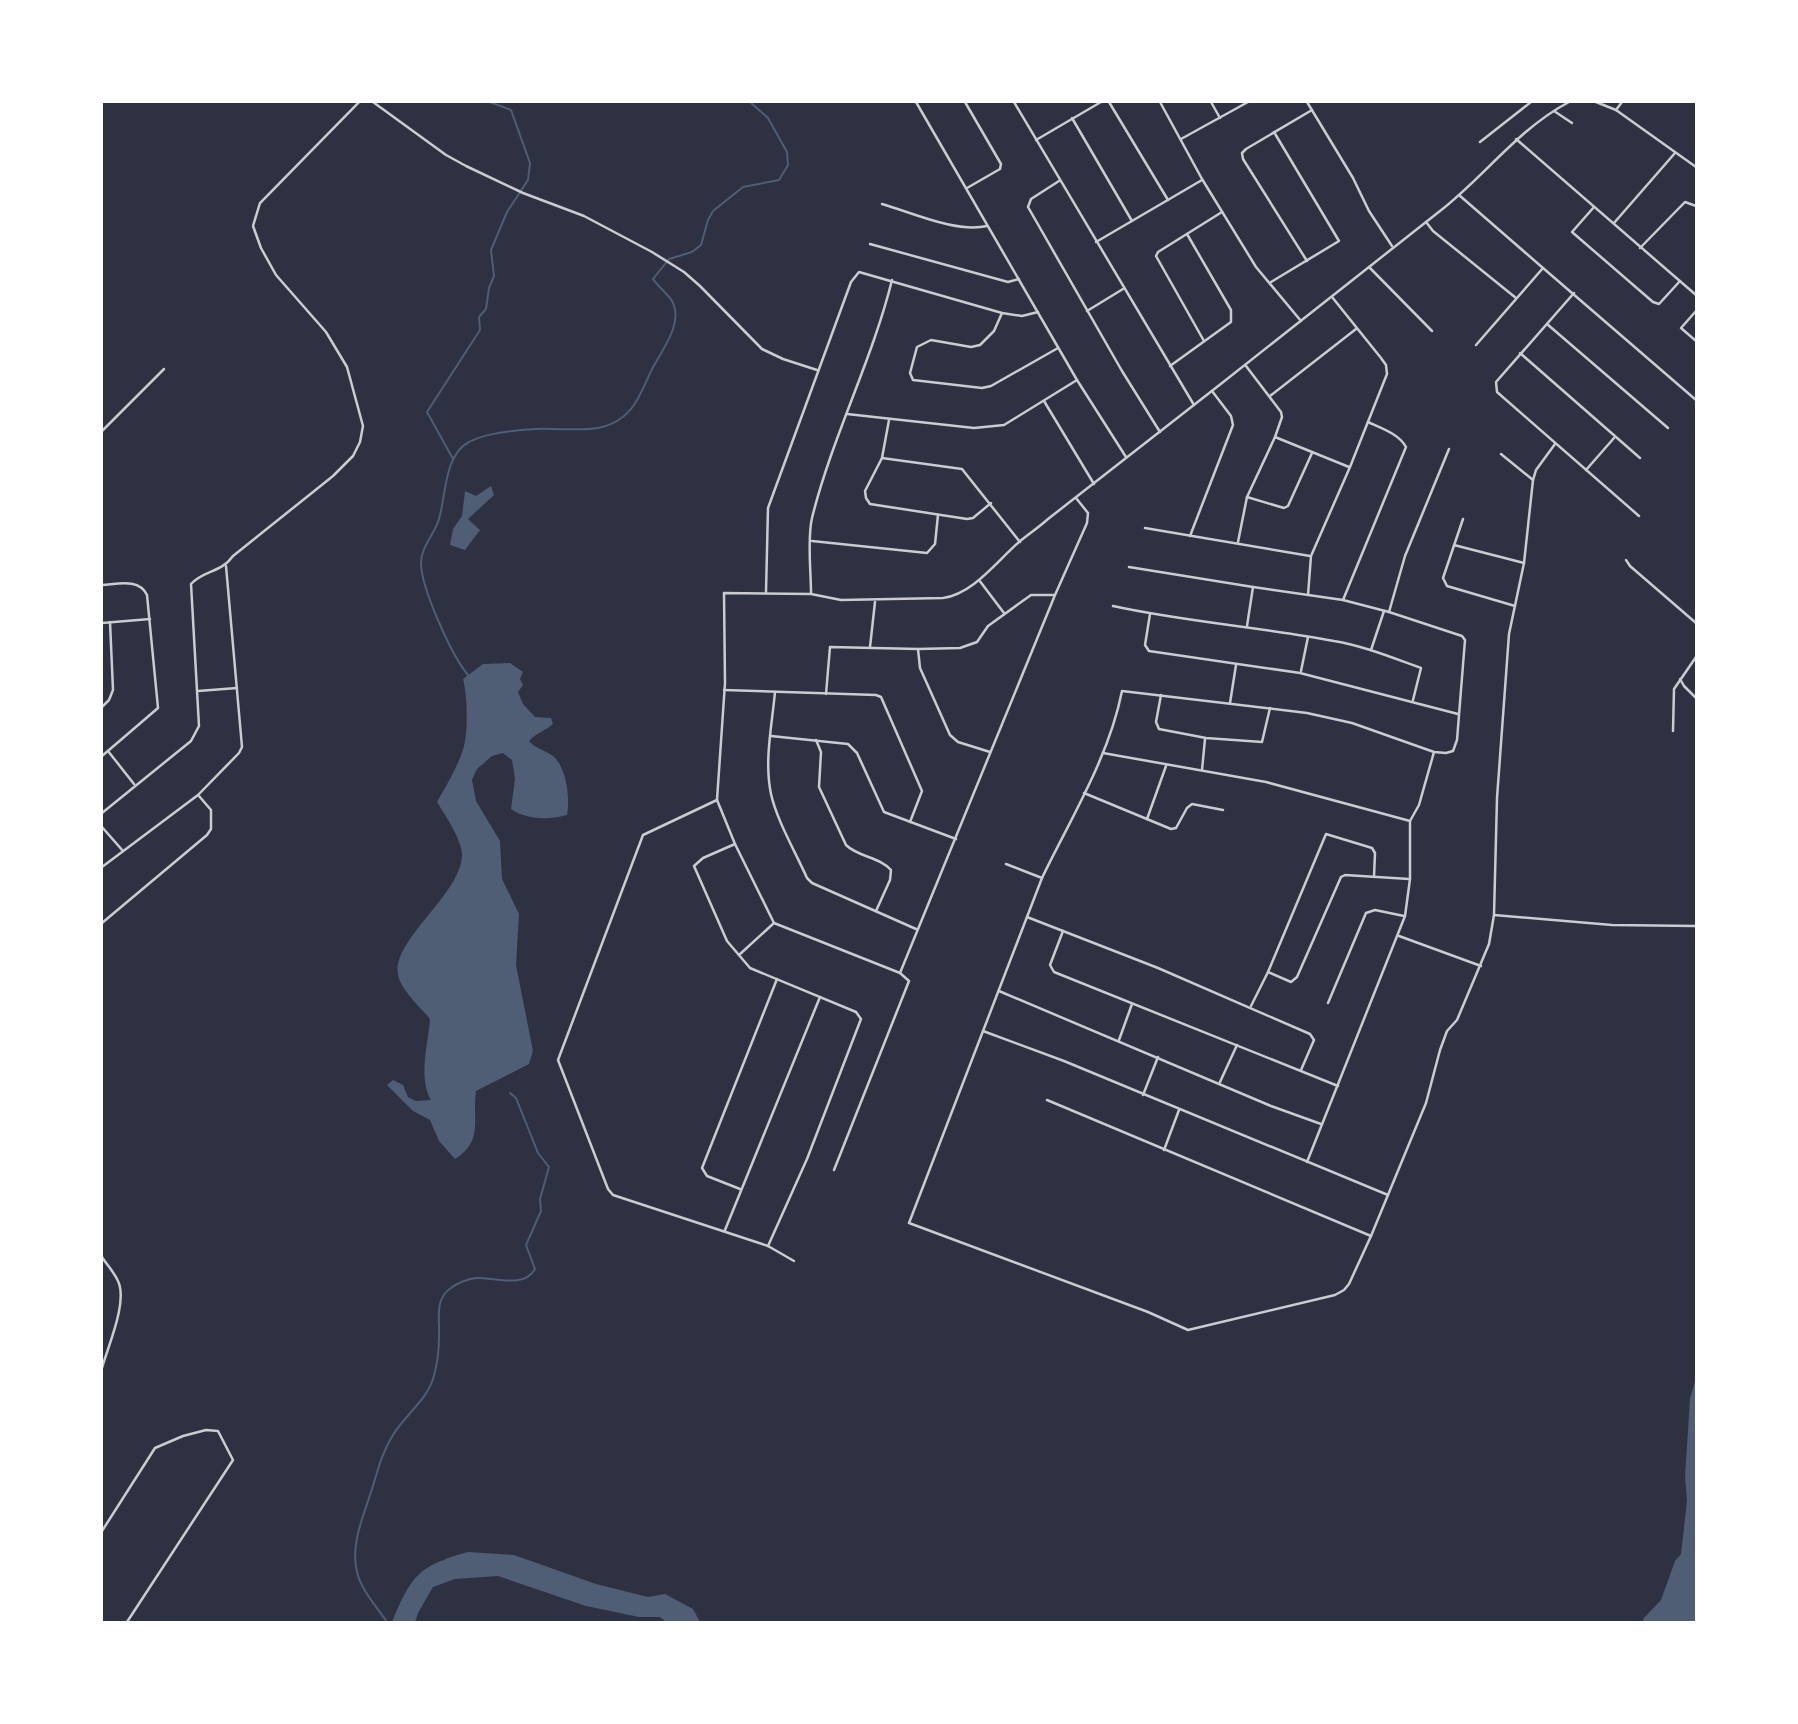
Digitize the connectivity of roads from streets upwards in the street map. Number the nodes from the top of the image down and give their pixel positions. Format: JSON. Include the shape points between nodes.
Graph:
{"nodes":[{"id":1,"x":359,"y":102,"type":"edge"},
{"id":2,"x":373,"y":102,"type":"edge"},
{"id":3,"x":916,"y":102,"type":"edge"},
{"id":4,"x":965,"y":102,"type":"edge"},
{"id":5,"x":1022,"y":102,"type":"edge"},
{"id":6,"x":1101,"y":102,"type":"edge"},
{"id":7,"x":1109,"y":102,"type":"edge"},
{"id":8,"x":1160,"y":102,"type":"edge"},
{"id":9,"x":1210,"y":102,"type":"edge"},
{"id":10,"x":1248,"y":102,"type":"edge"},
{"id":11,"x":1307,"y":102,"type":"edge"},
{"id":12,"x":1531,"y":102,"type":"edge"},
{"id":13,"x":1569,"y":102,"type":"edge"},
{"id":14,"x":1596,"y":102,"type":"edge"},
{"id":15,"x":1622,"y":102,"type":"edge"},
{"id":16,"x":1015,"y":103,"type":"edge"},
{"id":17,"x":1312,"y":110,"type":"junction"},
{"id":18,"x":1553,"y":110,"type":"junction"},
{"id":19,"x":1616,"y":110,"type":"junction"},
{"id":20,"x":1072,"y":118,"type":"junction"},
{"id":21,"x":1220,"y":118,"type":"junction"},
{"id":22,"x":1572,"y":123,"type":"dead end"},
{"id":23,"x":1274,"y":132,"type":"junction"},
{"id":24,"x":1181,"y":139,"type":"junction"},
{"id":25,"x":1516,"y":139,"type":"junction"},
{"id":26,"x":1036,"y":140,"type":"junction"},
{"id":27,"x":1480,"y":142,"type":"dead end"},
{"id":28,"x":1675,"y":153,"type":"junction"},
{"id":29,"x":1696,"y":167,"type":"edge"},
{"id":30,"x":1202,"y":179,"type":"junction"},
{"id":31,"x":1059,"y":181,"type":"junction"},
{"id":32,"x":967,"y":189,"type":"junction"},
{"id":33,"x":1459,"y":195,"type":"junction"},
{"id":34,"x":1168,"y":200,"type":"junction"},
{"id":35,"x":883,"y":204,"type":"dead end"},
{"id":36,"x":1594,"y":206,"type":"junction"},
{"id":37,"x":1696,"y":206,"type":"edge"},
{"id":38,"x":1222,"y":212,"type":"junction"},
{"id":39,"x":1132,"y":221,"type":"junction"},
{"id":40,"x":1426,"y":222,"type":"junction"},
{"id":41,"x":1614,"y":223,"type":"junction"},
{"id":42,"x":987,"y":226,"type":"junction"},
{"id":43,"x":1187,"y":234,"type":"junction"},
{"id":44,"x":1096,"y":242,"type":"junction"},
{"id":45,"x":870,"y":244,"type":"dead end"},
{"id":46,"x":1393,"y":247,"type":"junction"},
{"id":47,"x":1640,"y":248,"type":"junction"},
{"id":48,"x":1307,"y":261,"type":"junction"},
{"id":49,"x":1369,"y":267,"type":"junction"},
{"id":50,"x":1543,"y":268,"type":"junction"},
{"id":51,"x":1021,"y":279,"type":"junction"},
{"id":52,"x":892,"y":280,"type":"junction"},
{"id":53,"x":1680,"y":281,"type":"junction"},
{"id":54,"x":1270,"y":283,"type":"junction"},
{"id":55,"x":1123,"y":289,"type":"junction"},
{"id":56,"x":1574,"y":293,"type":"junction"},
{"id":57,"x":1696,"y":295,"type":"edge"},
{"id":58,"x":1332,"y":297,"type":"junction"},
{"id":59,"x":1516,"y":298,"type":"junction"},
{"id":60,"x":1087,"y":311,"type":"junction"},
{"id":61,"x":1696,"y":311,"type":"edge"},
{"id":62,"x":1038,"y":312,"type":"junction"},
{"id":63,"x":1002,"y":313,"type":"junction"},
{"id":64,"x":1301,"y":321,"type":"junction"},
{"id":65,"x":1547,"y":324,"type":"junction"},
{"id":66,"x":1357,"y":329,"type":"junction"},
{"id":67,"x":1432,"y":331,"type":"dead end"},
{"id":68,"x":1204,"y":341,"type":"junction"},
{"id":69,"x":1696,"y":341,"type":"edge"},
{"id":70,"x":1476,"y":345,"type":"dead end"},
{"id":71,"x":1058,"y":348,"type":"junction"},
{"id":72,"x":1520,"y":353,"type":"junction"},
{"id":73,"x":1246,"y":366,"type":"junction"},
{"id":74,"x":1169,"y":367,"type":"junction"},
{"id":75,"x":164,"y":369,"type":"dead end"},
{"id":76,"x":817,"y":370,"type":"junction"},
{"id":77,"x":1077,"y":380,"type":"junction"},
{"id":78,"x":1212,"y":391,"type":"junction"},
{"id":79,"x":1270,"y":396,"type":"junction"},
{"id":80,"x":1696,"y":400,"type":"edge"},
{"id":81,"x":1044,"y":401,"type":"junction"},
{"id":82,"x":1194,"y":405,"type":"junction"},
{"id":83,"x":847,"y":414,"type":"junction"},
{"id":84,"x":889,"y":420,"type":"junction"},
{"id":85,"x":1368,"y":422,"type":"junction"},
{"id":86,"x":1668,"y":428,"type":"dead end"},
{"id":87,"x":102,"y":431,"type":"edge"},
{"id":88,"x":1160,"y":432,"type":"junction"},
{"id":89,"x":1275,"y":437,"type":"junction"},
{"id":90,"x":1615,"y":437,"type":"junction"},
{"id":91,"x":1555,"y":444,"type":"junction"},
{"id":92,"x":1449,"y":449,"type":"dead end"},
{"id":93,"x":1312,"y":453,"type":"junction"},
{"id":94,"x":1501,"y":454,"type":"dead end"},
{"id":95,"x":882,"y":458,"type":"junction"},
{"id":96,"x":1127,"y":458,"type":"junction"},
{"id":97,"x":1640,"y":458,"type":"dead end"},
{"id":98,"x":1350,"y":467,"type":"junction"},
{"id":99,"x":1586,"y":470,"type":"junction"},
{"id":100,"x":1533,"y":480,"type":"junction"},
{"id":101,"x":1094,"y":484,"type":"junction"},
{"id":102,"x":1247,"y":497,"type":"junction"},
{"id":103,"x":1076,"y":498,"type":"junction"},
{"id":104,"x":991,"y":503,"type":"junction"},
{"id":105,"x":939,"y":514,"type":"junction"},
{"id":106,"x":1639,"y":516,"type":"dead end"},
{"id":107,"x":1463,"y":519,"type":"dead end"},
{"id":108,"x":1144,"y":528,"type":"dead end"},
{"id":109,"x":1190,"y":536,"type":"junction"},
{"id":110,"x":811,"y":541,"type":"junction"},
{"id":111,"x":1020,"y":542,"type":"junction"},
{"id":112,"x":1238,"y":542,"type":"junction"},
{"id":113,"x":1454,"y":545,"type":"junction"},
{"id":114,"x":1311,"y":556,"type":"junction"},
{"id":115,"x":1626,"y":560,"type":"dead end"},
{"id":116,"x":1524,"y":563,"type":"junction"},
{"id":117,"x":226,"y":566,"type":"junction"},
{"id":118,"x":1129,"y":567,"type":"dead end"},
{"id":119,"x":979,"y":580,"type":"junction"},
{"id":120,"x":102,"y":585,"type":"edge"},
{"id":121,"x":1253,"y":587,"type":"junction"},
{"id":122,"x":766,"y":592,"type":"junction"},
{"id":123,"x":811,"y":594,"type":"junction"},
{"id":124,"x":1055,"y":595,"type":"junction"},
{"id":125,"x":1308,"y":595,"type":"junction"},
{"id":126,"x":1343,"y":600,"type":"junction"},
{"id":127,"x":875,"y":601,"type":"junction"},
{"id":128,"x":1113,"y":606,"type":"dead end"},
{"id":129,"x":1516,"y":606,"type":"junction"},
{"id":130,"x":1384,"y":611,"type":"junction"},
{"id":131,"x":1389,"y":612,"type":"junction"},
{"id":132,"x":1004,"y":614,"type":"junction"},
{"id":133,"x":1150,"y":614,"type":"junction"},
{"id":134,"x":151,"y":619,"type":"junction"},
{"id":135,"x":110,"y":622,"type":"junction"},
{"id":136,"x":1696,"y":623,"type":"edge"},
{"id":137,"x":102,"y":624,"type":"edge"},
{"id":138,"x":1247,"y":626,"type":"junction"},
{"id":139,"x":1308,"y":637,"type":"junction"},
{"id":140,"x":870,"y":647,"type":"junction"},
{"id":141,"x":918,"y":649,"type":"junction"},
{"id":142,"x":1371,"y":650,"type":"junction"},
{"id":143,"x":1696,"y":657,"type":"edge"},
{"id":144,"x":1237,"y":665,"type":"junction"},
{"id":145,"x":1300,"y":673,"type":"junction"},
{"id":146,"x":1680,"y":679,"type":"junction"},
{"id":147,"x":237,"y":688,"type":"junction"},
{"id":148,"x":724,"y":690,"type":"junction"},
{"id":149,"x":198,"y":691,"type":"junction"},
{"id":150,"x":775,"y":692,"type":"junction"},
{"id":151,"x":826,"y":694,"type":"junction"},
{"id":152,"x":1161,"y":695,"type":"junction"},
{"id":153,"x":1696,"y":698,"type":"edge"},
{"id":154,"x":1413,"y":700,"type":"junction"},
{"id":155,"x":1230,"y":704,"type":"junction"},
{"id":156,"x":102,"y":707,"type":"edge"},
{"id":157,"x":1270,"y":708,"type":"junction"},
{"id":158,"x":1458,"y":714,"type":"junction"},
{"id":159,"x":1673,"y":731,"type":"dead end"},
{"id":160,"x":771,"y":736,"type":"junction"},
{"id":161,"x":1206,"y":738,"type":"junction"},
{"id":162,"x":816,"y":740,"type":"junction"},
{"id":163,"x":108,"y":751,"type":"junction"},
{"id":164,"x":991,"y":752,"type":"junction"},
{"id":165,"x":1101,"y":752,"type":"junction"},
{"id":166,"x":1434,"y":752,"type":"junction"},
{"id":167,"x":102,"y":757,"type":"edge"},
{"id":168,"x":1167,"y":765,"type":"junction"},
{"id":169,"x":1202,"y":771,"type":"junction"},
{"id":170,"x":135,"y":785,"type":"junction"},
{"id":171,"x":1084,"y":793,"type":"junction"},
{"id":172,"x":198,"y":795,"type":"junction"},
{"id":173,"x":717,"y":800,"type":"junction"},
{"id":174,"x":1223,"y":810,"type":"dead end"},
{"id":175,"x":102,"y":813,"type":"edge"},
{"id":176,"x":1146,"y":819,"type":"junction"},
{"id":177,"x":1410,"y":821,"type":"junction"},
{"id":178,"x":910,"y":822,"type":"junction"},
{"id":179,"x":102,"y":827,"type":"edge"},
{"id":180,"x":956,"y":839,"type":"junction"},
{"id":181,"x":735,"y":844,"type":"junction"},
{"id":182,"x":123,"y":851,"type":"junction"},
{"id":183,"x":1006,"y":864,"type":"dead end"},
{"id":184,"x":102,"y":867,"type":"edge"},
{"id":185,"x":1374,"y":877,"type":"junction"},
{"id":186,"x":1042,"y":878,"type":"junction"},
{"id":187,"x":1410,"y":879,"type":"junction"},
{"id":188,"x":876,"y":911,"type":"junction"},
{"id":189,"x":1494,"y":915,"type":"junction"},
{"id":190,"x":1405,"y":916,"type":"junction"},
{"id":191,"x":1027,"y":917,"type":"junction"},
{"id":192,"x":102,"y":923,"type":"edge"},
{"id":193,"x":774,"y":923,"type":"junction"},
{"id":194,"x":1696,"y":926,"type":"edge"},
{"id":195,"x":916,"y":929,"type":"junction"},
{"id":196,"x":1063,"y":931,"type":"junction"},
{"id":197,"x":1399,"y":936,"type":"junction"},
{"id":198,"x":739,"y":955,"type":"junction"},
{"id":199,"x":1481,"y":966,"type":"junction"},
{"id":200,"x":1268,"y":972,"type":"junction"},
{"id":201,"x":900,"y":973,"type":"junction"},
{"id":202,"x":777,"y":979,"type":"junction"},
{"id":203,"x":999,"y":991,"type":"junction"},
{"id":204,"x":821,"y":996,"type":"junction"},
{"id":205,"x":1328,"y":1003,"type":"dead end"},
{"id":206,"x":1132,"y":1004,"type":"junction"},
{"id":207,"x":1251,"y":1007,"type":"junction"},
{"id":208,"x":983,"y":1031,"type":"junction"},
{"id":209,"x":1119,"y":1040,"type":"junction"},
{"id":210,"x":1237,"y":1045,"type":"junction"},
{"id":211,"x":1158,"y":1057,"type":"junction"},
{"id":212,"x":1301,"y":1071,"type":"junction"},
{"id":213,"x":1220,"y":1082,"type":"junction"},
{"id":214,"x":1338,"y":1086,"type":"junction"},
{"id":215,"x":1143,"y":1095,"type":"junction"},
{"id":216,"x":1047,"y":1100,"type":"dead end"},
{"id":217,"x":1179,"y":1110,"type":"junction"},
{"id":218,"x":1321,"y":1124,"type":"junction"},
{"id":219,"x":1164,"y":1150,"type":"junction"},
{"id":220,"x":1306,"y":1163,"type":"junction"},
{"id":221,"x":834,"y":1170,"type":"dead end"},
{"id":222,"x":740,"y":1189,"type":"junction"},
{"id":223,"x":1388,"y":1195,"type":"junction"},
{"id":224,"x":725,"y":1230,"type":"junction"},
{"id":225,"x":1371,"y":1236,"type":"junction"},
{"id":226,"x":768,"y":1245,"type":"junction"},
{"id":227,"x":102,"y":1257,"type":"edge"},
{"id":228,"x":794,"y":1261,"type":"dead end"},
{"id":229,"x":102,"y":1368,"type":"edge"},
{"id":230,"x":102,"y":1531,"type":"edge"},
{"id":231,"x":127,"y":1622,"type":"edge"}],
"edges":[{"from":1,"to":117,"type":"street","via":[[260,203],[253,226],[276,275],[326,332],[347,367],[363,426],[360,442],[333,476]]},
{"from":2,"to":76,"type":"street","via":[[446,155],[516,190],[584,216],[652,252],[684,272],[762,349]]},
{"from":3,"to":32,"type":"street"},
{"from":4,"to":32,"type":"street","via":[[1001,164],[1000,170]]},
{"from":5,"to":16,"type":"street"},
{"from":6,"to":20,"type":"street"},
{"from":7,"to":34,"type":"street"},
{"from":8,"to":24,"type":"street"},
{"from":9,"to":21,"type":"street"},
{"from":10,"to":21,"type":"street"},
{"from":11,"to":17,"type":"street"},
{"from":12,"to":27,"type":"street"},
{"from":13,"to":18,"type":"street"},
{"from":14,"to":19,"type":"street"},
{"from":15,"to":19,"type":"street"},
{"from":16,"to":26,"type":"street"},
{"from":17,"to":23,"type":"street"},
{"from":17,"to":46,"type":"street"},
{"from":18,"to":22,"type":"street"},
{"from":18,"to":25,"type":"street"},
{"from":19,"to":28,"type":"street"},
{"from":20,"to":26,"type":"street"},
{"from":20,"to":39,"type":"street"},
{"from":21,"to":24,"type":"street"},
{"from":23,"to":48,"type":"street","via":[[1339,238]]},
{"from":23,"to":48,"type":"street","via":[[1246,149],[1243,159]]},
{"from":24,"to":30,"type":"street"},
{"from":25,"to":33,"type":"street"},
{"from":25,"to":36,"type":"street"},
{"from":26,"to":31,"type":"street"},
{"from":28,"to":29,"type":"street"},
{"from":28,"to":41,"type":"street"},
{"from":30,"to":34,"type":"street"},
{"from":30,"to":38,"type":"street"},
{"from":31,"to":44,"type":"street"},
{"from":31,"to":60,"type":"street","via":[[1031,199],[1028,207]]},
{"from":32,"to":42,"type":"street"},
{"from":33,"to":40,"type":"street"},
{"from":33,"to":50,"type":"street"},
{"from":34,"to":39,"type":"street"},
{"from":35,"to":42,"type":"street","via":[[955,226]]},
{"from":36,"to":41,"type":"street"},
{"from":36,"to":53,"type":"street","via":[[1572,232],[1653,302],[1659,304]]},
{"from":37,"to":47,"type":"street","via":[[1685,202]]},
{"from":38,"to":43,"type":"street"},
{"from":38,"to":54,"type":"street"},
{"from":39,"to":44,"type":"street"},
{"from":40,"to":46,"type":"street"},
{"from":40,"to":59,"type":"street"},
{"from":41,"to":47,"type":"street"},
{"from":42,"to":51,"type":"street"},
{"from":43,"to":68,"type":"street","via":[[1231,310],[1231,322]]},
{"from":43,"to":68,"type":"street","via":[[1156,256]]},
{"from":44,"to":55,"type":"street"},
{"from":45,"to":51,"type":"street","via":[[1008,282]]},
{"from":46,"to":49,"type":"street"},
{"from":47,"to":53,"type":"street"},
{"from":48,"to":54,"type":"street"},
{"from":49,"to":58,"type":"street"},
{"from":49,"to":67,"type":"street"},
{"from":50,"to":56,"type":"street"},
{"from":50,"to":59,"type":"street"},
{"from":51,"to":62,"type":"street"},
{"from":52,"to":63,"type":"street"},
{"from":52,"to":76,"type":"street","via":[[859,272]]},
{"from":52,"to":83,"type":"street"},
{"from":53,"to":57,"type":"street"},
{"from":54,"to":64,"type":"street"},
{"from":55,"to":60,"type":"street"},
{"from":55,"to":74,"type":"street"},
{"from":56,"to":65,"type":"street"},
{"from":56,"to":80,"type":"street"},
{"from":58,"to":64,"type":"street"},
{"from":58,"to":66,"type":"street"},
{"from":59,"to":70,"type":"street"},
{"from":60,"to":88,"type":"street"},
{"from":61,"to":69,"type":"street","via":[[1681,328]]},
{"from":62,"to":63,"type":"street","via":[[1022,316]]},
{"from":62,"to":71,"type":"street"},
{"from":63,"to":71,"type":"street","via":[[981,345],[931,340],[917,347],[910,373],[913,380],[982,388]]},
{"from":64,"to":73,"type":"street"},
{"from":65,"to":72,"type":"street"},
{"from":65,"to":86,"type":"street"},
{"from":66,"to":79,"type":"street"},
{"from":66,"to":85,"type":"street","via":[[1387,370]]},
{"from":68,"to":74,"type":"street"},
{"from":71,"to":77,"type":"street"},
{"from":72,"to":90,"type":"street"},
{"from":72,"to":91,"type":"street","via":[[1496,382],[1497,392]]},
{"from":73,"to":78,"type":"street"},
{"from":73,"to":79,"type":"street"},
{"from":74,"to":82,"type":"street"},
{"from":75,"to":87,"type":"street"},
{"from":76,"to":122,"type":"street","via":[[768,508]]},
{"from":77,"to":81,"type":"street"},
{"from":77,"to":96,"type":"street"},
{"from":78,"to":82,"type":"street"},
{"from":78,"to":109,"type":"street","via":[[1233,425]]},
{"from":79,"to":89,"type":"street","via":[[1282,417]]},
{"from":81,"to":84,"type":"street","via":[[1007,424],[980,428]]},
{"from":81,"to":101,"type":"street"},
{"from":82,"to":88,"type":"street"},
{"from":83,"to":84,"type":"street"},
{"from":83,"to":110,"type":"street","via":[[812,519]]},
{"from":84,"to":95,"type":"street"},
{"from":85,"to":98,"type":"street"},
{"from":85,"to":126,"type":"street","via":[[1392,433],[1406,447]]},
{"from":88,"to":96,"type":"street"},
{"from":89,"to":93,"type":"street"},
{"from":89,"to":102,"type":"street"},
{"from":90,"to":97,"type":"street"},
{"from":90,"to":99,"type":"street"},
{"from":91,"to":99,"type":"street"},
{"from":91,"to":100,"type":"street"},
{"from":92,"to":131,"type":"street","via":[[1405,556]]},
{"from":93,"to":98,"type":"street"},
{"from":93,"to":102,"type":"street","via":[[1288,506]]},
{"from":94,"to":100,"type":"street"},
{"from":95,"to":104,"type":"street","via":[[959,467]]},
{"from":95,"to":105,"type":"street","via":[[865,491],[870,504]]},
{"from":96,"to":101,"type":"street"},
{"from":98,"to":114,"type":"street"},
{"from":99,"to":106,"type":"street"},
{"from":100,"to":116,"type":"street"},
{"from":101,"to":103,"type":"street"},
{"from":102,"to":112,"type":"street"},
{"from":103,"to":111,"type":"street"},
{"from":103,"to":124,"type":"street","via":[[1088,513],[1087,523]]},
{"from":104,"to":105,"type":"street","via":[[971,519]]},
{"from":104,"to":111,"type":"street"},
{"from":105,"to":110,"type":"street","via":[[935,544],[927,553]]},
{"from":107,"to":113,"type":"street"},
{"from":108,"to":109,"type":"street"},
{"from":109,"to":112,"type":"street"},
{"from":110,"to":123,"type":"street"},
{"from":111,"to":119,"type":"street"},
{"from":112,"to":114,"type":"street"},
{"from":113,"to":116,"type":"street"},
{"from":113,"to":129,"type":"street","via":[[1443,578],[1447,586]]},
{"from":114,"to":125,"type":"street"},
{"from":115,"to":136,"type":"street"},
{"from":116,"to":129,"type":"street"},
{"from":117,"to":147,"type":"street"},
{"from":117,"to":149,"type":"street","via":[[191,584]]},
{"from":118,"to":121,"type":"street"},
{"from":119,"to":127,"type":"street","via":[[948,598]]},
{"from":119,"to":132,"type":"street"},
{"from":120,"to":134,"type":"street","via":[[139,585],[147,595]]},
{"from":121,"to":125,"type":"street"},
{"from":121,"to":138,"type":"street"},
{"from":122,"to":123,"type":"street"},
{"from":122,"to":148,"type":"street","via":[[724,593]]},
{"from":123,"to":127,"type":"street"},
{"from":124,"to":132,"type":"street","via":[[1031,595]]},
{"from":124,"to":164,"type":"street"},
{"from":125,"to":126,"type":"street"},
{"from":126,"to":130,"type":"street"},
{"from":127,"to":140,"type":"street"},
{"from":128,"to":133,"type":"street"},
{"from":129,"to":189,"type":"street","via":[[1509,634],[1497,798]]},
{"from":130,"to":131,"type":"street"},
{"from":130,"to":142,"type":"street"},
{"from":131,"to":158,"type":"street","via":[[1464,638]]},
{"from":132,"to":141,"type":"street","via":[[975,643]]},
{"from":133,"to":138,"type":"street"},
{"from":133,"to":144,"type":"street","via":[[1145,645],[1149,651]]},
{"from":134,"to":135,"type":"street"},
{"from":134,"to":163,"type":"street","via":[[158,708]]},
{"from":135,"to":137,"type":"street"},
{"from":135,"to":156,"type":"street","via":[[113,690]]},
{"from":138,"to":139,"type":"street"},
{"from":139,"to":142,"type":"street"},
{"from":139,"to":145,"type":"street"},
{"from":140,"to":141,"type":"street"},
{"from":140,"to":151,"type":"street","via":[[830,647]]},
{"from":141,"to":164,"type":"street","via":[[919,665],[950,734],[958,742]]},
{"from":142,"to":154,"type":"street","via":[[1421,668]]},
{"from":143,"to":146,"type":"street"},
{"from":144,"to":145,"type":"street"},
{"from":144,"to":155,"type":"street"},
{"from":145,"to":154,"type":"street"},
{"from":146,"to":153,"type":"street"},
{"from":146,"to":159,"type":"street","via":[[1674,689]]},
{"from":147,"to":149,"type":"street"},
{"from":147,"to":172,"type":"street","via":[[242,747]]},
{"from":148,"to":150,"type":"street"},
{"from":148,"to":173,"type":"street"},
{"from":149,"to":170,"type":"street","via":[[199,722],[191,741]]},
{"from":150,"to":151,"type":"street"},
{"from":150,"to":160,"type":"street"},
{"from":151,"to":178,"type":"street","via":[[881,697],[922,790]]},
{"from":152,"to":155,"type":"street"},
{"from":152,"to":161,"type":"street","via":[[1159,729]]},
{"from":152,"to":165,"type":"street","via":[[1122,691]]},
{"from":154,"to":158,"type":"street"},
{"from":155,"to":157,"type":"street"},
{"from":157,"to":161,"type":"street","via":[[1262,742]]},
{"from":157,"to":166,"type":"street","via":[[1352,723]]},
{"from":158,"to":166,"type":"street","via":[[1453,751]]},
{"from":160,"to":162,"type":"street"},
{"from":160,"to":188,"type":"street","via":[[772,797],[807,878]]},
{"from":161,"to":169,"type":"street"},
{"from":162,"to":178,"type":"street","via":[[842,742],[853,749],[884,812]]},
{"from":162,"to":188,"type":"street","via":[[821,752],[819,787],[845,845],[891,870]]},
{"from":163,"to":167,"type":"street"},
{"from":163,"to":170,"type":"street"},
{"from":164,"to":180,"type":"street"},
{"from":165,"to":168,"type":"street"},
{"from":165,"to":171,"type":"street"},
{"from":166,"to":177,"type":"street"},
{"from":168,"to":169,"type":"street"},
{"from":168,"to":176,"type":"street"},
{"from":169,"to":177,"type":"street","via":[[1266,782]]},
{"from":170,"to":175,"type":"street"},
{"from":171,"to":176,"type":"street"},
{"from":171,"to":186,"type":"street"},
{"from":172,"to":182,"type":"street"},
{"from":172,"to":192,"type":"street","via":[[211,810],[207,835]]},
{"from":173,"to":181,"type":"street"},
{"from":173,"to":224,"type":"street","via":[[643,835],[558,1060],[610,1192]]},
{"from":174,"to":176,"type":"street","via":[[1192,804],[1174,829]]},
{"from":177,"to":187,"type":"street"},
{"from":178,"to":180,"type":"street"},
{"from":179,"to":182,"type":"street"},
{"from":180,"to":195,"type":"street"},
{"from":181,"to":193,"type":"street"},
{"from":181,"to":198,"type":"street","via":[[694,866],[727,941]]},
{"from":182,"to":184,"type":"street"},
{"from":183,"to":186,"type":"street"},
{"from":185,"to":187,"type":"street"},
{"from":185,"to":200,"type":"street","via":[[1341,877],[1297,977],[1291,982]]},
{"from":185,"to":200,"type":"street","via":[[1372,848],[1325,834]]},
{"from":186,"to":191,"type":"street"},
{"from":187,"to":190,"type":"street"},
{"from":188,"to":195,"type":"street"},
{"from":189,"to":194,"type":"street","via":[[1612,925]]},
{"from":189,"to":199,"type":"street"},
{"from":190,"to":197,"type":"street"},
{"from":190,"to":205,"type":"street","via":[[1374,910],[1366,913]]},
{"from":191,"to":196,"type":"street"},
{"from":191,"to":203,"type":"street"},
{"from":193,"to":198,"type":"street"},
{"from":193,"to":201,"type":"street"},
{"from":195,"to":201,"type":"street"},
{"from":196,"to":206,"type":"street","via":[[1050,965],[1054,972]]},
{"from":196,"to":207,"type":"street"},
{"from":197,"to":199,"type":"street"},
{"from":197,"to":214,"type":"street"},
{"from":198,"to":202,"type":"street","via":[[750,968]]},
{"from":199,"to":223,"type":"street","via":[[1457,1020],[1447,1031],[1426,1103]]},
{"from":200,"to":207,"type":"street"},
{"from":201,"to":221,"type":"street","via":[[909,981]]},
{"from":202,"to":204,"type":"street"},
{"from":202,"to":222,"type":"street","via":[[702,1168],[707,1176]]},
{"from":203,"to":208,"type":"street"},
{"from":203,"to":209,"type":"street"},
{"from":204,"to":222,"type":"street"},
{"from":204,"to":226,"type":"street","via":[[856,1012],[861,1019]]},
{"from":206,"to":209,"type":"street"},
{"from":206,"to":210,"type":"street"},
{"from":207,"to":212,"type":"street","via":[[1310,1034],[1314,1040]]},
{"from":208,"to":215,"type":"street"},
{"from":208,"to":225,"type":"street","via":[[909,1223],[1188,1330],[1335,1295],[1349,1284]]},
{"from":209,"to":211,"type":"street"},
{"from":210,"to":212,"type":"street"},
{"from":210,"to":213,"type":"street"},
{"from":211,"to":213,"type":"street"},
{"from":211,"to":215,"type":"street"},
{"from":212,"to":214,"type":"street"},
{"from":213,"to":218,"type":"street"},
{"from":214,"to":218,"type":"street"},
{"from":215,"to":217,"type":"street"},
{"from":216,"to":219,"type":"street"},
{"from":217,"to":219,"type":"street"},
{"from":217,"to":220,"type":"street"},
{"from":218,"to":220,"type":"street"},
{"from":219,"to":225,"type":"street"},
{"from":220,"to":223,"type":"street"},
{"from":222,"to":224,"type":"street"},
{"from":223,"to":225,"type":"street"},
{"from":224,"to":226,"type":"street"},
{"from":226,"to":228,"type":"street"},
{"from":227,"to":229,"type":"street","via":[[122,1294]]},
{"from":230,"to":231,"type":"street","via":[[155,1448],[183,1436],[218,1431],[233,1460]]}]}
